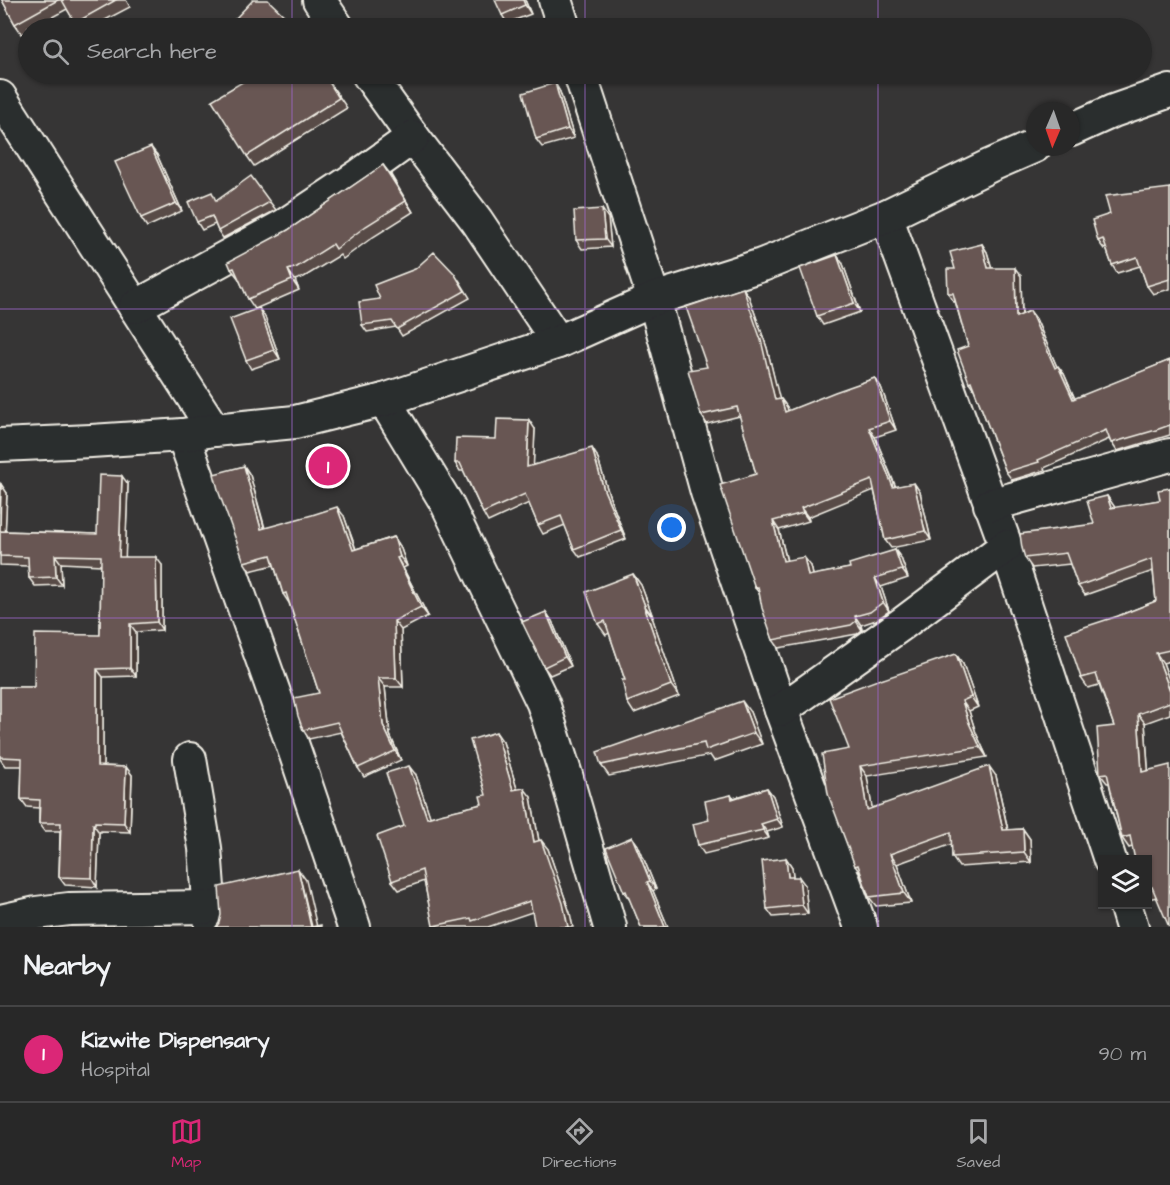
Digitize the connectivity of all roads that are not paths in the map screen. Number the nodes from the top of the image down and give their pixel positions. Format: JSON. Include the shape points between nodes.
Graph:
{"nodes":[{"id":1,"x":319,"y":0,"type":"edge"},
{"id":2,"x":555,"y":0,"type":"edge"},
{"id":3,"x":331,"y":18,"type":"edge"},
{"id":4,"x":561,"y":18,"type":"edge"},
{"id":5,"x":375,"y":84,"type":"edge"},
{"id":6,"x":583,"y":84,"type":"edge"},
{"id":7,"x":1170,"y":91,"type":"edge"},
{"id":8,"x":0,"y":97,"type":"edge"},
{"id":9,"x":1080,"y":126,"type":"edge"},
{"id":10,"x":413,"y":137,"type":"junction"},
{"id":11,"x":1026,"y":150,"type":"edge"},
{"id":12,"x":886,"y":216,"type":"junction"},
{"id":13,"x":654,"y":299,"type":"junction"},
{"id":14,"x":135,"y":307,"type":"junction"},
{"id":15,"x":558,"y":342,"type":"junction"},
{"id":16,"x":384,"y":400,"type":"junction"},
{"id":17,"x":214,"y":430,"type":"junction"},
{"id":18,"x":183,"y":435,"type":"junction"},
{"id":19,"x":0,"y":445,"type":"edge"},
{"id":20,"x":1170,"y":455,"type":"edge"},
{"id":21,"x":990,"y":505,"type":"junction"},
{"id":22,"x":1006,"y":546,"type":"junction"},
{"id":23,"x":782,"y":710,"type":"junction"},
{"id":24,"x":190,"y":759,"type":"dead end"},
{"id":25,"x":1108,"y":855,"type":"edge"},
{"id":26,"x":1127,"y":909,"type":"edge"},
{"id":27,"x":210,"y":917,"type":"edge"},
{"id":28,"x":0,"y":921,"type":"edge"},
{"id":29,"x":354,"y":927,"type":"edge"},
{"id":30,"x":610,"y":927,"type":"edge"},
{"id":31,"x":861,"y":927,"type":"edge"},
{"id":32,"x":1132,"y":927,"type":"edge"}],
"edges":[{"from":1,"to":3,"type":"street"},
{"from":2,"to":4,"type":"street"},
{"from":5,"to":10,"type":"street"},
{"from":6,"to":13,"type":"street"},
{"from":7,"to":9,"type":"street"},
{"from":8,"to":14,"type":"street"},
{"from":10,"to":14,"type":"street","via":[[285,225]]},
{"from":10,"to":15,"type":"street","via":[[477,221]]},
{"from":11,"to":12,"type":"street"},
{"from":12,"to":13,"type":"street","via":[[762,266]]},
{"from":12,"to":21,"type":"street"},
{"from":13,"to":15,"type":"street"},
{"from":13,"to":23,"type":"street","via":[[707,492]]},
{"from":14,"to":17,"type":"street"},
{"from":15,"to":16,"type":"street"},
{"from":16,"to":17,"type":"street","via":[[295,422]]},
{"from":16,"to":30,"type":"street","via":[[447,504],[543,703]]},
{"from":17,"to":18,"type":"street"},
{"from":18,"to":19,"type":"street"},
{"from":18,"to":29,"type":"street"},
{"from":20,"to":21,"type":"street"},
{"from":21,"to":22,"type":"street"},
{"from":22,"to":23,"type":"street"},
{"from":22,"to":25,"type":"street"},
{"from":23,"to":31,"type":"street"},
{"from":24,"to":27,"type":"street","via":[[205,848]]},
{"from":26,"to":32,"type":"street"},
{"from":27,"to":28,"type":"street","via":[[69,909]]}]}
